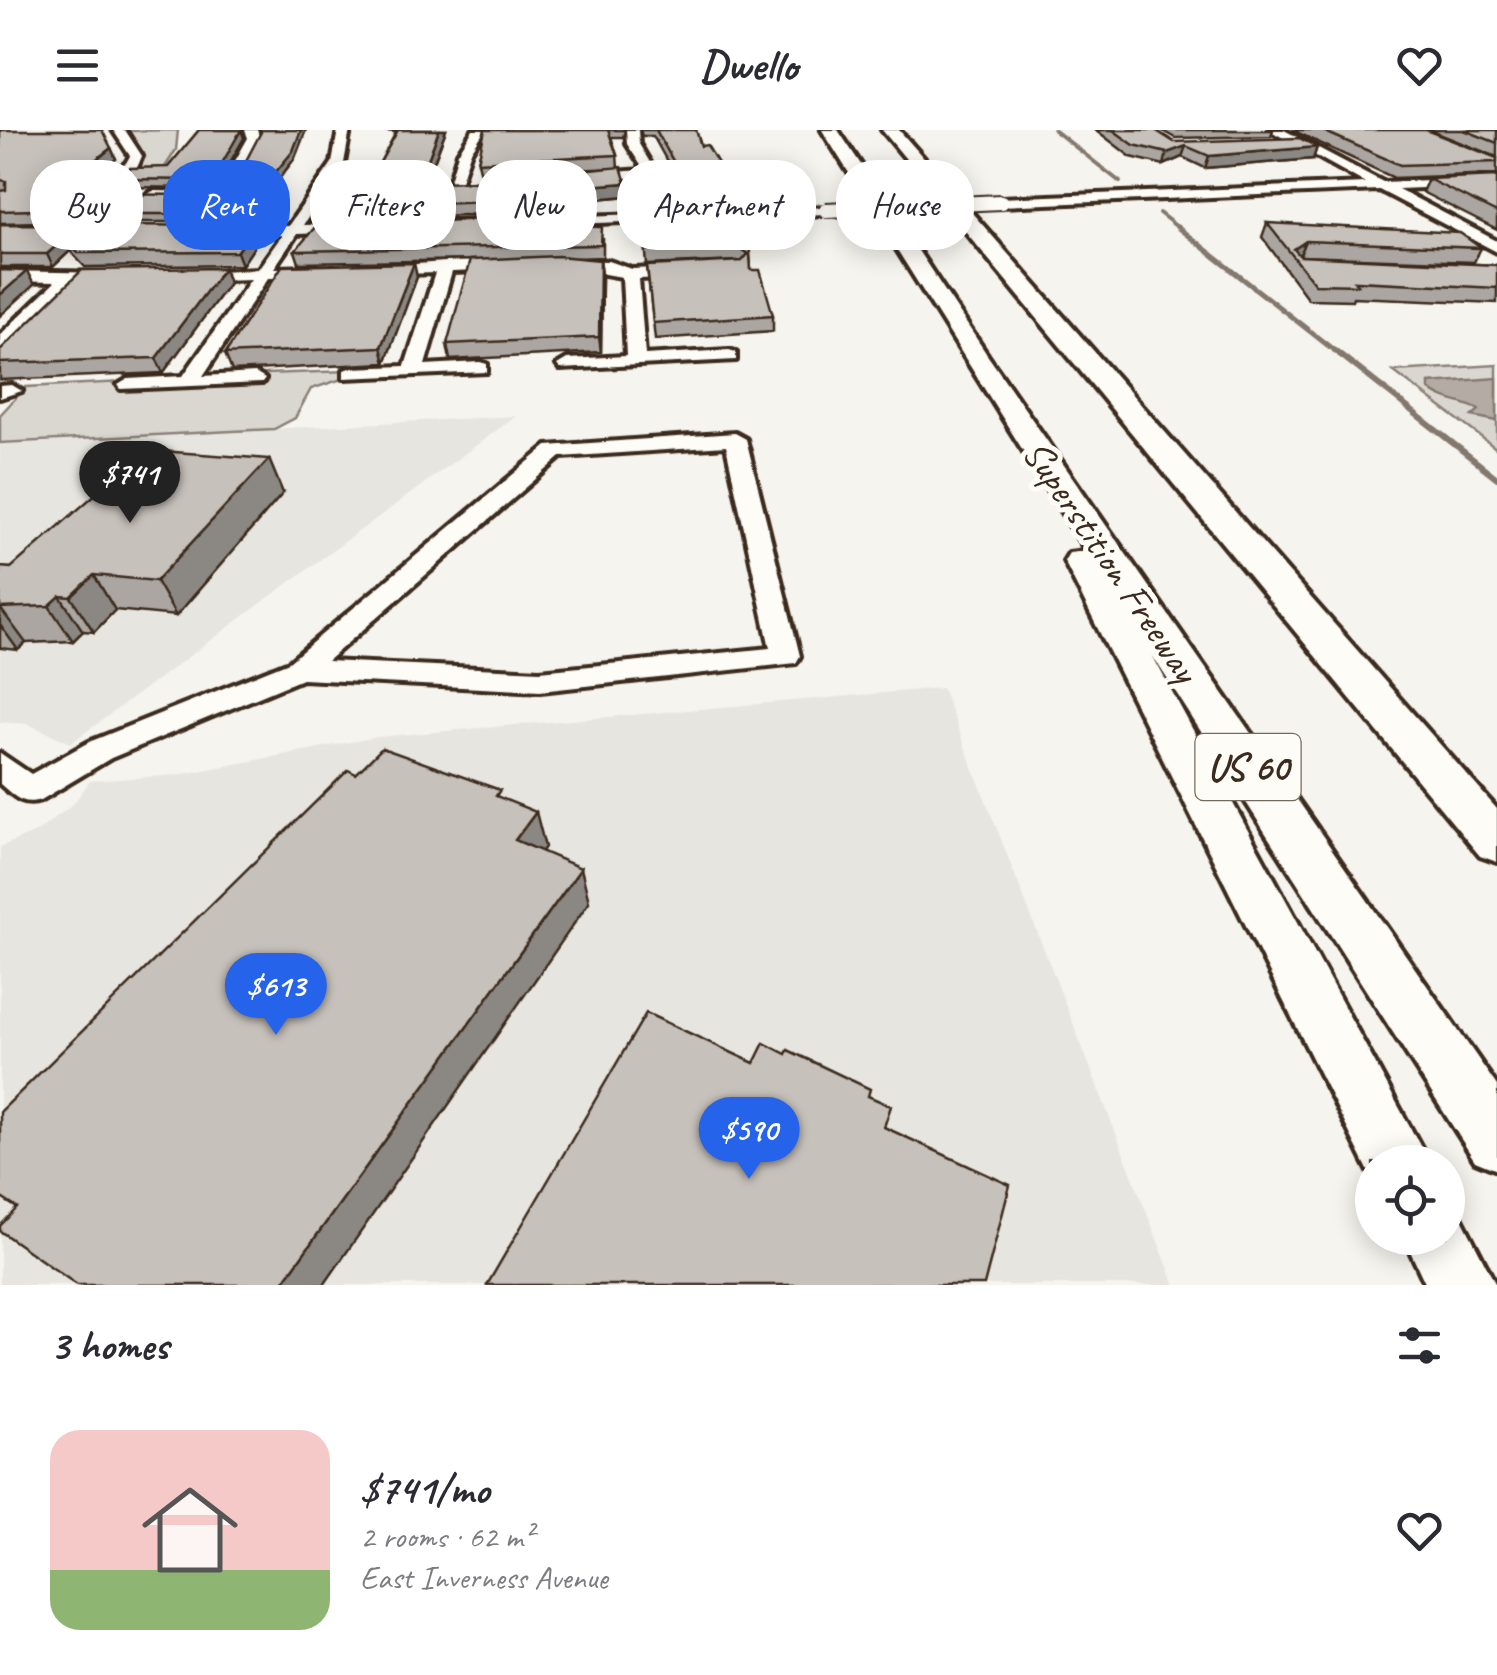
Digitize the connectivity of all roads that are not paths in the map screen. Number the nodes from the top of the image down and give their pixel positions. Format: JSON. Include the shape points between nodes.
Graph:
{"nodes":[{"id":1,"x":119,"y":130,"type":"edge"},
{"id":2,"x":250,"y":130,"type":"edge"},
{"id":3,"x":344,"y":130,"type":"edge"},
{"id":4,"x":479,"y":130,"type":"edge"},
{"id":5,"x":632,"y":130,"type":"edge"},
{"id":6,"x":812,"y":130,"type":"edge"},
{"id":7,"x":830,"y":130,"type":"edge"},
{"id":8,"x":890,"y":130,"type":"edge"},
{"id":9,"x":909,"y":130,"type":"edge"},
{"id":10,"x":1276,"y":130,"type":"edge"},
{"id":11,"x":1298,"y":142,"type":"junction"},
{"id":12,"x":1261,"y":143,"type":"edge"},
{"id":13,"x":844,"y":151,"type":"junction"},
{"id":14,"x":134,"y":160,"type":"edge"},
{"id":15,"x":242,"y":160,"type":"edge"},
{"id":16,"x":339,"y":160,"type":"edge"},
{"id":17,"x":915,"y":160,"type":"edge"},
{"id":18,"x":927,"y":160,"type":"edge"},
{"id":19,"x":456,"y":175,"type":"edge"},
{"id":20,"x":597,"y":176,"type":"edge"},
{"id":21,"x":1497,"y":181,"type":"edge"},
{"id":22,"x":470,"y":186,"type":"edge"},
{"id":23,"x":1384,"y":186,"type":"junction"},
{"id":24,"x":456,"y":187,"type":"edge"},
{"id":25,"x":310,"y":204,"type":"edge"},
{"id":26,"x":456,"y":224,"type":"edge"},
{"id":27,"x":291,"y":230,"type":"junction"},
{"id":28,"x":310,"y":230,"type":"edge"},
{"id":29,"x":974,"y":230,"type":"edge"},
{"id":30,"x":1497,"y":247,"type":"edge"},
{"id":31,"x":549,"y":264,"type":"edge"},
{"id":32,"x":520,"y":265,"type":"edge"},
{"id":33,"x":445,"y":267,"type":"junction"},
{"id":34,"x":366,"y":270,"type":"edge"},
{"id":35,"x":332,"y":271,"type":"edge"},
{"id":36,"x":701,"y":271,"type":"edge"},
{"id":37,"x":263,"y":274,"type":"junction"},
{"id":38,"x":630,"y":274,"type":"junction"},
{"id":39,"x":0,"y":276,"type":"edge"},
{"id":40,"x":172,"y":276,"type":"edge"},
{"id":41,"x":137,"y":277,"type":"edge"},
{"id":42,"x":68,"y":278,"type":"junction"},
{"id":43,"x":0,"y":345,"type":"edge"},
{"id":44,"x":728,"y":356,"type":"dead end"},
{"id":45,"x":636,"y":360,"type":"junction"},
{"id":46,"x":567,"y":365,"type":"dead end"},
{"id":47,"x":480,"y":368,"type":"dead end"},
{"id":48,"x":412,"y":371,"type":"junction"},
{"id":49,"x":983,"y":371,"type":"junction"},
{"id":50,"x":352,"y":374,"type":"dead end"},
{"id":51,"x":255,"y":379,"type":"dead end"},
{"id":52,"x":189,"y":382,"type":"junction"},
{"id":53,"x":128,"y":386,"type":"dead end"},
{"id":54,"x":299,"y":669,"type":"junction"},
{"id":55,"x":0,"y":764,"type":"edge"},
{"id":56,"x":1497,"y":842,"type":"edge"},
{"id":57,"x":1497,"y":1139,"type":"edge"},
{"id":58,"x":1389,"y":1145,"type":"edge"},
{"id":59,"x":1446,"y":1255,"type":"edge"},
{"id":60,"x":1462,"y":1285,"type":"edge"}],
"edges":[{"from":1,"to":14,"type":"street"},
{"from":2,"to":15,"type":"street","via":[[254,138]]},
{"from":3,"to":16,"type":"street"},
{"from":4,"to":19,"type":"street"},
{"from":5,"to":20,"type":"street","via":[[633,144],[653,172]]},
{"from":6,"to":13,"type":"highway"},
{"from":7,"to":13,"type":"highway","name":"Superstition Freeway","number":"US 60"},
{"from":8,"to":17,"type":"highway"},
{"from":9,"to":18,"type":"highway"},
{"from":10,"to":11,"type":"street"},
{"from":11,"to":12,"type":"street"},
{"from":11,"to":23,"type":"street"},
{"from":13,"to":49,"type":"highway","name":"Superstition Freeway","number":"US 60"},
{"from":21,"to":23,"type":"street"},
{"from":22,"to":24,"type":"street"},
{"from":23,"to":26,"type":"street","bridge":true},
{"from":23,"to":30,"type":"street"},
{"from":25,"to":27,"type":"street"},
{"from":27,"to":28,"type":"street"},
{"from":27,"to":37,"type":"street"},
{"from":29,"to":56,"type":"highway"},
{"from":31,"to":38,"type":"street","via":[[609,266]]},
{"from":32,"to":33,"type":"street"},
{"from":33,"to":34,"type":"street"},
{"from":33,"to":48,"type":"street"},
{"from":35,"to":37,"type":"street"},
{"from":36,"to":38,"type":"street"},
{"from":37,"to":40,"type":"street"},
{"from":37,"to":52,"type":"street"},
{"from":38,"to":45,"type":"street"},
{"from":39,"to":42,"type":"street"},
{"from":41,"to":42,"type":"street"},
{"from":42,"to":43,"type":"street"},
{"from":44,"to":45,"type":"street"},
{"from":45,"to":46,"type":"street"},
{"from":47,"to":48,"type":"street"},
{"from":48,"to":50,"type":"street"},
{"from":49,"to":57,"type":"highway","name":"Superstition Freeway","number":"US 60"},
{"from":49,"to":58,"type":"highway"},
{"from":51,"to":52,"type":"street"},
{"from":52,"to":53,"type":"street"},
{"from":54,"to":54,"type":"street","via":[[540,681],[786,656],[735,439],[555,451]]},
{"from":54,"to":55,"type":"street","via":[[100,750],[29,791]]},
{"from":59,"to":60,"type":"highway"}]}
